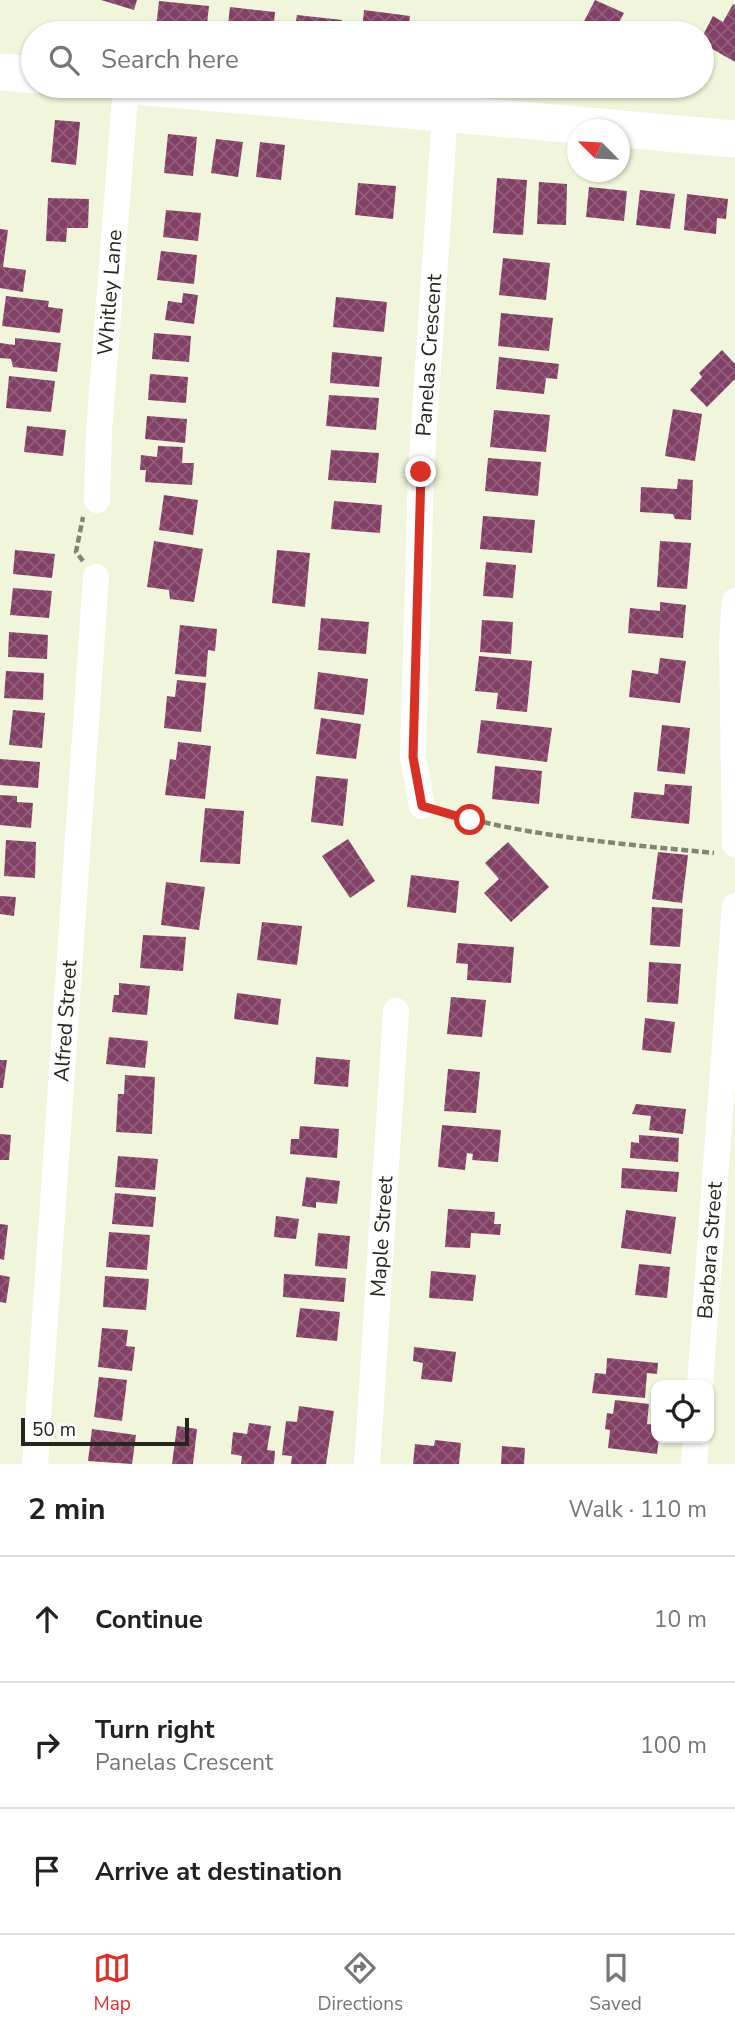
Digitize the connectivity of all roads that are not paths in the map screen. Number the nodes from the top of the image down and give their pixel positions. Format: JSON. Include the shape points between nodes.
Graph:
{"nodes":[{"id":1,"x":0,"y":72,"type":"edge"},
{"id":2,"x":21,"y":74,"type":"edge"},
{"id":3,"x":125,"y":98,"type":"edge"},
{"id":4,"x":269,"y":98,"type":"edge"},
{"id":5,"x":446,"y":114,"type":"junction"},
{"id":6,"x":735,"y":139,"type":"edge"},
{"id":7,"x":97,"y":500,"type":"road end"},
{"id":8,"x":96,"y":577,"type":"road end"},
{"id":9,"x":735,"y":601,"type":"edge"},
{"id":10,"x":422,"y":806,"type":"road end"},
{"id":11,"x":728,"y":849,"type":"edge"},
{"id":12,"x":735,"y":906,"type":"edge"},
{"id":13,"x":396,"y":1011,"type":"dead end"},
{"id":14,"x":700,"y":1380,"type":"edge"},
{"id":15,"x":696,"y":1443,"type":"edge"},
{"id":16,"x":35,"y":1464,"type":"edge"},
{"id":17,"x":368,"y":1464,"type":"edge"},
{"id":18,"x":694,"y":1464,"type":"edge"}],
"edges":[{"from":1,"to":2,"type":"main road"},
{"from":3,"to":7,"type":"street","name":"Whitley Lane"},
{"from":4,"to":5,"type":"main road"},
{"from":5,"to":6,"type":"main road"},
{"from":5,"to":10,"type":"street","name":"Panelas Crescent","via":[[421,472],[413,757]]},
{"from":8,"to":16,"type":"street","name":"Alfred Street"},
{"from":9,"to":11,"type":"street"},
{"from":12,"to":14,"type":"street","name":"Barbara Street"},
{"from":13,"to":17,"type":"street","name":"Maple Street"},
{"from":15,"to":18,"type":"street"}]}
